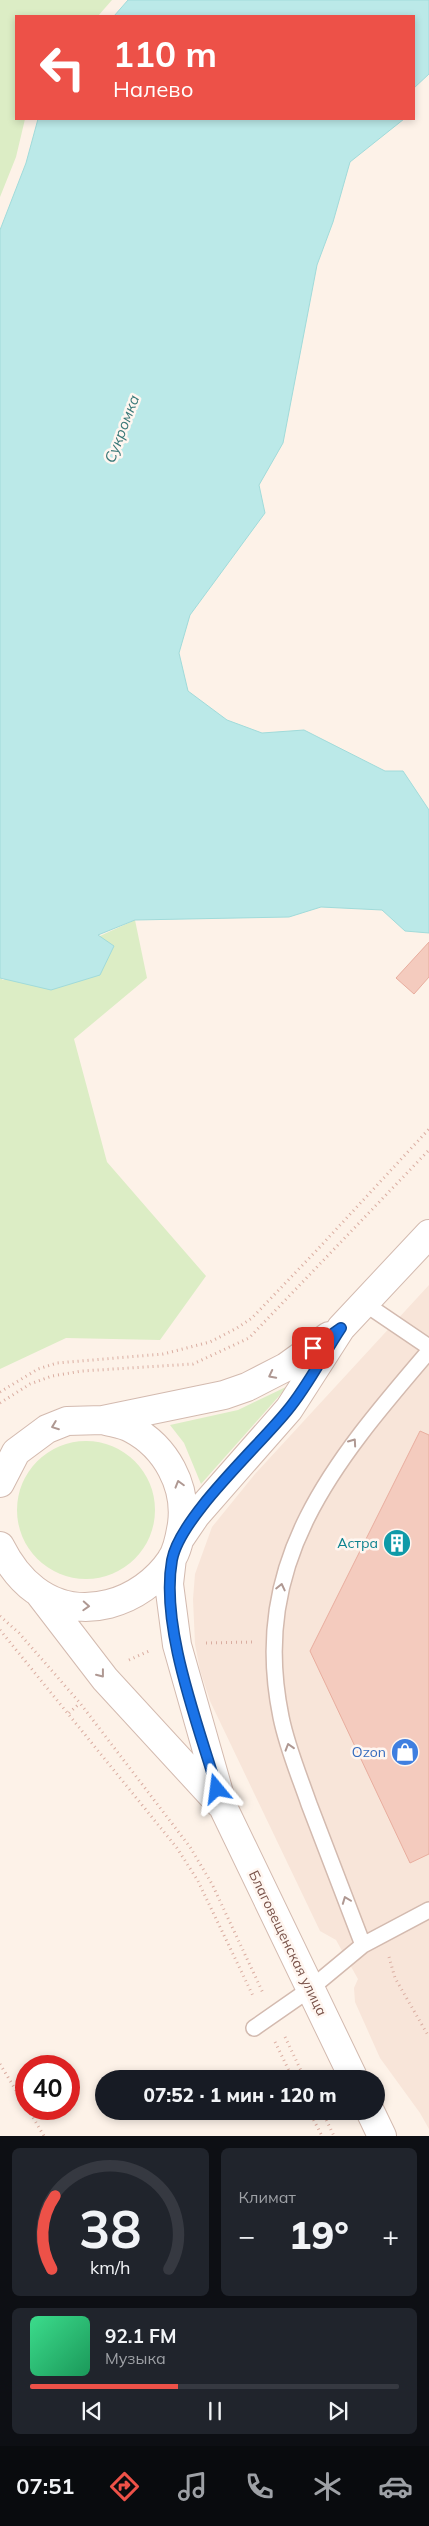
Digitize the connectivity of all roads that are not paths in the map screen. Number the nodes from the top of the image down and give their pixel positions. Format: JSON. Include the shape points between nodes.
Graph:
{"nodes":[{"id":1,"x":429,"y":1234,"type":"edge"},
{"id":2,"x":364,"y":1303,"type":"junction"},
{"id":3,"x":341,"y":1328,"type":"junction"},
{"id":4,"x":429,"y":1346,"type":"edge"},
{"id":5,"x":429,"y":1351,"type":"edge"},
{"id":6,"x":103,"y":1420,"type":"junction"},
{"id":7,"x":8,"y":1459,"type":"edge"},
{"id":8,"x":0,"y":1483,"type":"edge"},
{"id":9,"x":0,"y":1546,"type":"edge"},
{"id":10,"x":176,"y":1549,"type":"junction"},
{"id":11,"x":1,"y":1576,"type":"edge"},
{"id":12,"x":36,"y":1591,"type":"junction"},
{"id":13,"x":222,"y":1807,"type":"junction"},
{"id":14,"x":429,"y":1910,"type":"edge"},
{"id":15,"x":363,"y":1945,"type":"junction"},
{"id":16,"x":310,"y":1989,"type":"junction"},
{"id":17,"x":264,"y":2021,"type":"road end"},
{"id":18,"x":350,"y":2070,"type":"edge"},
{"id":19,"x":374,"y":2120,"type":"edge"},
{"id":20,"x":382,"y":2136,"type":"edge"}],
"edges":[{"from":1,"to":2,"type":"street"},
{"from":2,"to":3,"type":"street"},
{"from":2,"to":4,"type":"lane"},
{"from":3,"to":6,"type":"street","one_way":true,"via":[[286,1367],[247,1387],[204,1401]]},
{"from":3,"to":10,"type":"street","via":[[289,1409],[196,1516]]},
{"from":15,"to":5,"type":"lane","one_way":true,"via":[[289,1749],[275,1683],[276,1614],[290,1557],[321,1492],[365,1425]]},
{"from":6,"to":7,"type":"street","one_way":true,"via":[[67,1421],[47,1429]]},
{"from":10,"to":6,"type":"street","one_way":true,"via":[[183,1512],[182,1496],[167,1460],[132,1428]]},
{"from":7,"to":8,"type":"street"},
{"from":9,"to":12,"type":"street","via":[[8,1562]]},
{"from":12,"to":10,"type":"street","one_way":true,"via":[[62,1603],[109,1605],[148,1586]]},
{"from":10,"to":13,"type":"street","via":[[169,1584],[177,1645]]},
{"from":11,"to":12,"type":"lane"},
{"from":12,"to":13,"type":"street","one_way":true,"via":[[105,1679]]},
{"from":13,"to":16,"type":"street","name":"Благовещенская улица"},
{"from":14,"to":15,"type":"lane"},
{"from":15,"to":16,"type":"lane"},
{"from":16,"to":17,"type":"lane"},
{"from":16,"to":18,"type":"street","name":"Благовещенская улица"},
{"from":19,"to":20,"type":"street"}]}
